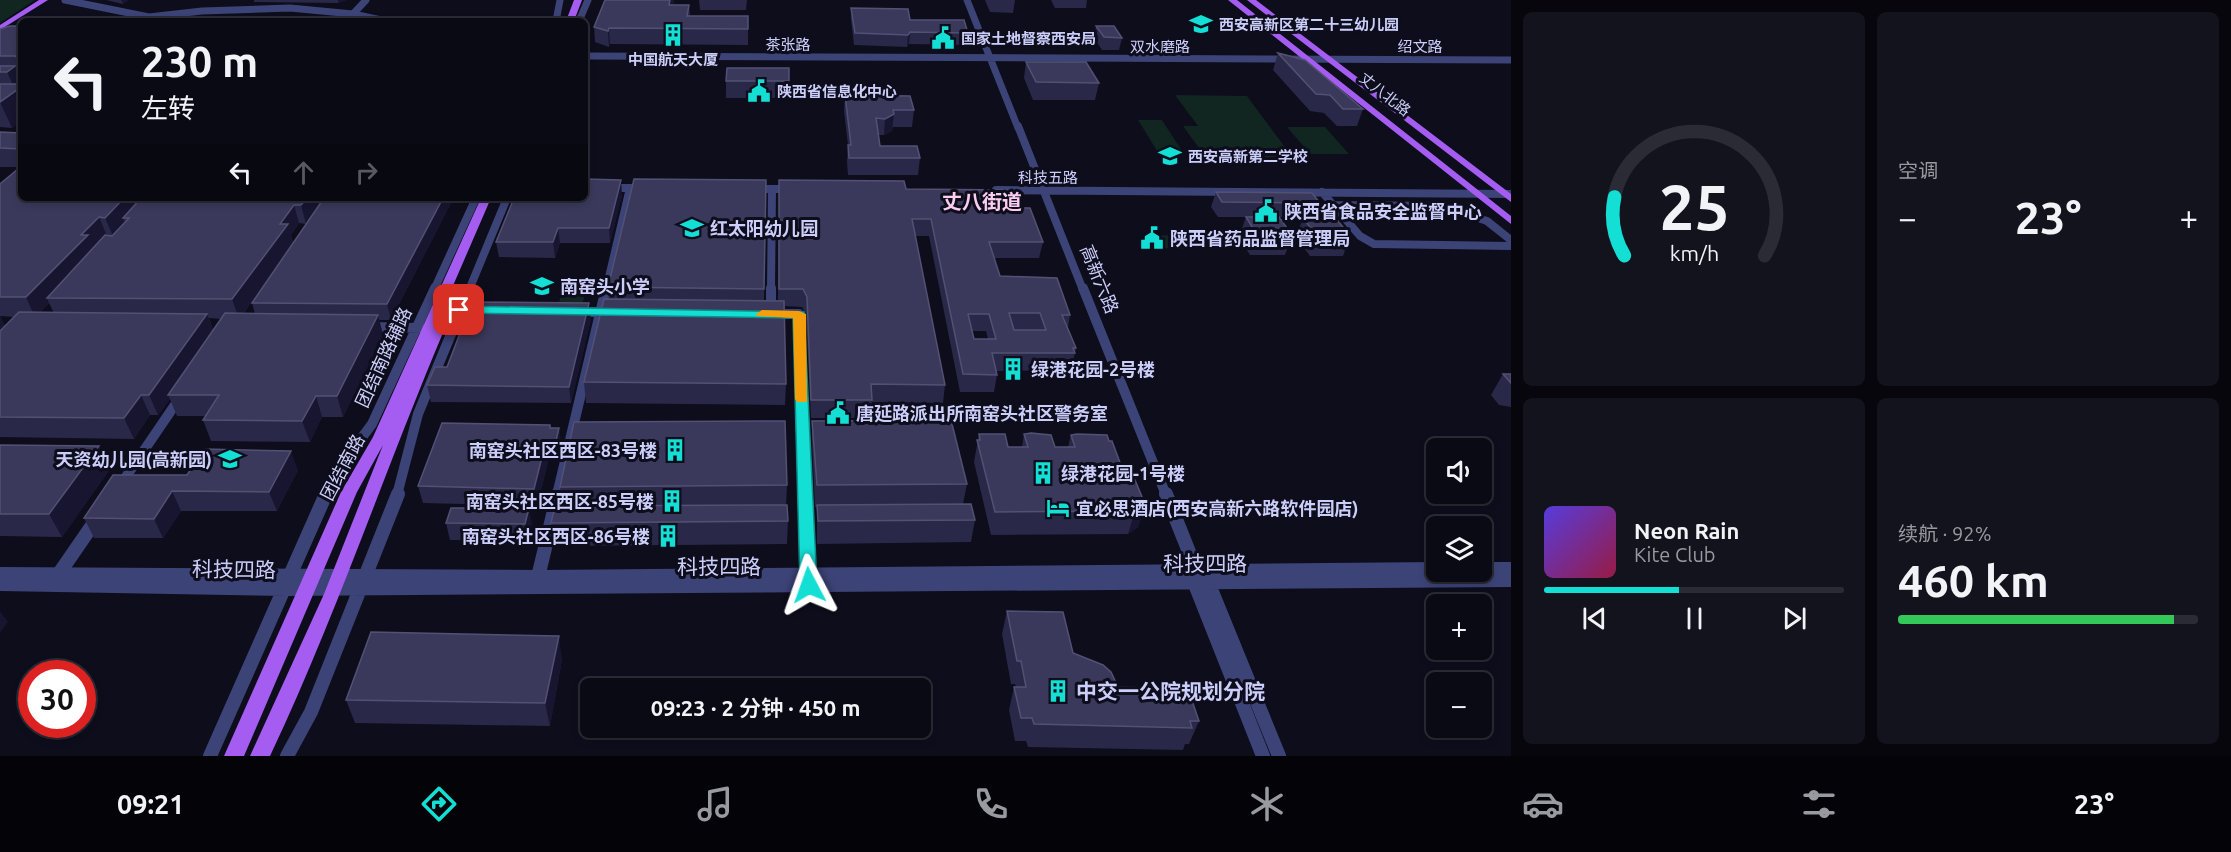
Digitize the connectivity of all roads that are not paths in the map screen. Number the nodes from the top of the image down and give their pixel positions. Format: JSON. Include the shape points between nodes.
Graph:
{"nodes":[{"id":1,"x":65,"y":0,"type":"edge"},
{"id":2,"x":366,"y":0,"type":"edge"},
{"id":3,"x":560,"y":0,"type":"edge"},
{"id":4,"x":570,"y":0,"type":"edge"},
{"id":5,"x":578,"y":0,"type":"edge"},
{"id":6,"x":588,"y":0,"type":"edge"},
{"id":7,"x":967,"y":0,"type":"edge"},
{"id":8,"x":1232,"y":0,"type":"edge"},
{"id":9,"x":1239,"y":0,"type":"edge"},
{"id":10,"x":1251,"y":0,"type":"edge"},
{"id":11,"x":1259,"y":0,"type":"edge"},
{"id":12,"x":42,"y":1,"type":"edge"},
{"id":13,"x":353,"y":14,"type":"junction"},
{"id":14,"x":142,"y":18,"type":"edge"},
{"id":15,"x":153,"y":18,"type":"edge"},
{"id":16,"x":372,"y":18,"type":"edge"},
{"id":17,"x":557,"y":18,"type":"edge"},
{"id":18,"x":563,"y":18,"type":"edge"},
{"id":19,"x":571,"y":18,"type":"edge"},
{"id":20,"x":580,"y":18,"type":"edge"},
{"id":21,"x":0,"y":29,"type":"edge"},
{"id":22,"x":10,"y":31,"type":"edge"},
{"id":23,"x":588,"y":56,"type":"edge"},
{"id":24,"x":991,"y":58,"type":"junction"},
{"id":25,"x":1332,"y":59,"type":"junction"},
{"id":26,"x":1313,"y":60,"type":"junction"},
{"id":27,"x":1511,"y":60,"type":"edge"},
{"id":28,"x":0,"y":77,"type":"edge"},
{"id":29,"x":18,"y":78,"type":"edge"},
{"id":30,"x":588,"y":188,"type":"edge"},
{"id":31,"x":630,"y":188,"type":"junction"},
{"id":32,"x":653,"y":188,"type":"edge"},
{"id":33,"x":748,"y":189,"type":"edge"},
{"id":34,"x":771,"y":189,"type":"junction"},
{"id":35,"x":807,"y":189,"type":"edge"},
{"id":36,"x":983,"y":190,"type":"edge"},
{"id":37,"x":1043,"y":191,"type":"junction"},
{"id":38,"x":1322,"y":192,"type":"junction"},
{"id":39,"x":1481,"y":194,"type":"junction"},
{"id":40,"x":1509,"y":194,"type":"edge"},
{"id":41,"x":475,"y":201,"type":"edge"},
{"id":42,"x":485,"y":201,"type":"edge"},
{"id":43,"x":494,"y":201,"type":"edge"},
{"id":44,"x":506,"y":201,"type":"edge"},
{"id":45,"x":1334,"y":205,"type":"junction"},
{"id":46,"x":1511,"y":213,"type":"edge"},
{"id":47,"x":1511,"y":221,"type":"edge"},
{"id":48,"x":1511,"y":240,"type":"edge"},
{"id":49,"x":1511,"y":246,"type":"edge"},
{"id":50,"x":453,"y":310,"type":"junction"},
{"id":51,"x":494,"y":310,"type":"edge"},
{"id":52,"x":565,"y":312,"type":"edge"},
{"id":53,"x":600,"y":312,"type":"junction"},
{"id":54,"x":623,"y":312,"type":"edge"},
{"id":55,"x":358,"y":327,"type":"edge"},
{"id":56,"x":422,"y":328,"type":"junction"},
{"id":57,"x":189,"y":384,"type":"edge"},
{"id":58,"x":1426,"y":569,"type":"edge"},
{"id":59,"x":1492,"y":569,"type":"edge"},
{"id":60,"x":1511,"y":569,"type":"edge"},
{"id":61,"x":0,"y":574,"type":"edge"},
{"id":62,"x":58,"y":575,"type":"junction"},
{"id":63,"x":538,"y":577,"type":"junction"},
{"id":64,"x":1200,"y":579,"type":"junction"},
{"id":65,"x":808,"y":580,"type":"junction"},
{"id":66,"x":1511,"y":580,"type":"edge"},
{"id":67,"x":288,"y":583,"type":"junction"},
{"id":68,"x":309,"y":583,"type":"junction"},
{"id":69,"x":336,"y":583,"type":"junction"},
{"id":70,"x":363,"y":583,"type":"junction"},
{"id":71,"x":0,"y":585,"type":"edge"},
{"id":72,"x":210,"y":756,"type":"edge"},
{"id":73,"x":234,"y":756,"type":"edge"},
{"id":74,"x":260,"y":756,"type":"edge"},
{"id":75,"x":287,"y":756,"type":"edge"},
{"id":76,"x":1263,"y":756,"type":"edge"},
{"id":77,"x":1280,"y":756,"type":"edge"}],
"edges":[{"from":1,"to":14,"type":"street"},
{"from":2,"to":13,"type":"street"},
{"from":3,"to":17,"type":"street"},
{"from":4,"to":18,"type":"main road"},
{"from":5,"to":19,"type":"main road"},
{"from":6,"to":20,"type":"street"},
{"from":7,"to":24,"type":"street","name":"高新六路"},
{"from":8,"to":26,"type":"main road"},
{"from":9,"to":26,"type":"main road"},
{"from":10,"to":25,"type":"main road","name":"丈八北路"},
{"from":11,"to":25,"type":"main road"},
{"from":12,"to":21,"type":"main road"},
{"from":13,"to":15,"type":"street","via":[[290,8],[202,11]]},
{"from":13,"to":16,"type":"street"},
{"from":21,"to":22,"type":"street"},
{"from":23,"to":24,"type":"street","name":"茶张路"},
{"from":24,"to":26,"type":"street","name":"双水磨路"},
{"from":24,"to":37,"type":"street","name":"高新六路"},
{"from":25,"to":26,"type":"street","name":"双水磨路"},
{"from":25,"to":27,"type":"street","name":"绍文路"},
{"from":25,"to":40,"type":"main road","name":"丈八北路"},
{"from":26,"to":39,"type":"main road"},
{"from":28,"to":29,"type":"street"},
{"from":30,"to":31,"type":"street"},
{"from":31,"to":32,"type":"street"},
{"from":31,"to":53,"type":"street"},
{"from":33,"to":34,"type":"street"},
{"from":34,"to":35,"type":"street"},
{"from":34,"to":65,"type":"street","via":[[765,314],[799,314]]},
{"from":36,"to":37,"type":"street","name":"科技五路"},
{"from":37,"to":38,"type":"street","name":"科技五路"},
{"from":37,"to":64,"type":"street","name":"高新六路"},
{"from":38,"to":39,"type":"street","name":"科技五路"},
{"from":38,"to":45,"type":"street"},
{"from":39,"to":40,"type":"street","name":"科技五路"},
{"from":39,"to":46,"type":"main road"},
{"from":39,"to":47,"type":"main road"},
{"from":41,"to":56,"type":"street","name":"团结南路辅路"},
{"from":42,"to":56,"type":"main road","name":"团结南路"},
{"from":43,"to":50,"type":"main road","name":"团结南路"},
{"from":44,"to":50,"type":"street"},
{"from":45,"to":48,"type":"street","via":[[1443,206],[1488,221]]},
{"from":45,"to":49,"type":"street","via":[[1360,236],[1374,244]]},
{"from":50,"to":51,"type":"street"},
{"from":50,"to":69,"type":"main road","name":"团结南路","via":[[396,427]]},
{"from":50,"to":70,"type":"street","via":[[418,414],[402,483]]},
{"from":52,"to":53,"type":"street"},
{"from":53,"to":54,"type":"street"},
{"from":53,"to":63,"type":"street"},
{"from":55,"to":56,"type":"street"},
{"from":56,"to":67,"type":"street","name":"团结南路辅路","via":[[372,424],[334,476]]},
{"from":56,"to":68,"type":"main road","name":"团结南路","via":[[380,437],[349,492]]},
{"from":57,"to":62,"type":"street"},
{"from":58,"to":64,"type":"street","name":"科技四路"},
{"from":59,"to":60,"type":"street"},
{"from":61,"to":62,"type":"street","name":"科技四路"},
{"from":62,"to":67,"type":"street","name":"科技四路"},
{"from":63,"to":65,"type":"street","name":"科技四路"},
{"from":63,"to":70,"type":"street","name":"科技四路"},
{"from":64,"to":65,"type":"street","name":"科技四路"},
{"from":64,"to":66,"type":"street","name":"科技四路"},
{"from":64,"to":76,"type":"street","name":"高新六路"},
{"from":64,"to":77,"type":"street","name":"高新六路"},
{"from":65,"to":70,"type":"street","name":"科技四路"},
{"from":67,"to":68,"type":"street","name":"科技四路"},
{"from":67,"to":71,"type":"street","name":"科技四路"},
{"from":67,"to":72,"type":"street","name":"团结南路辅路"},
{"from":68,"to":69,"type":"street","name":"科技四路"},
{"from":68,"to":73,"type":"main road","name":"团结南路"},
{"from":69,"to":70,"type":"street","name":"科技四路"},
{"from":69,"to":74,"type":"main road","name":"团结南路"},
{"from":70,"to":75,"type":"street","via":[[310,712]]}]}
